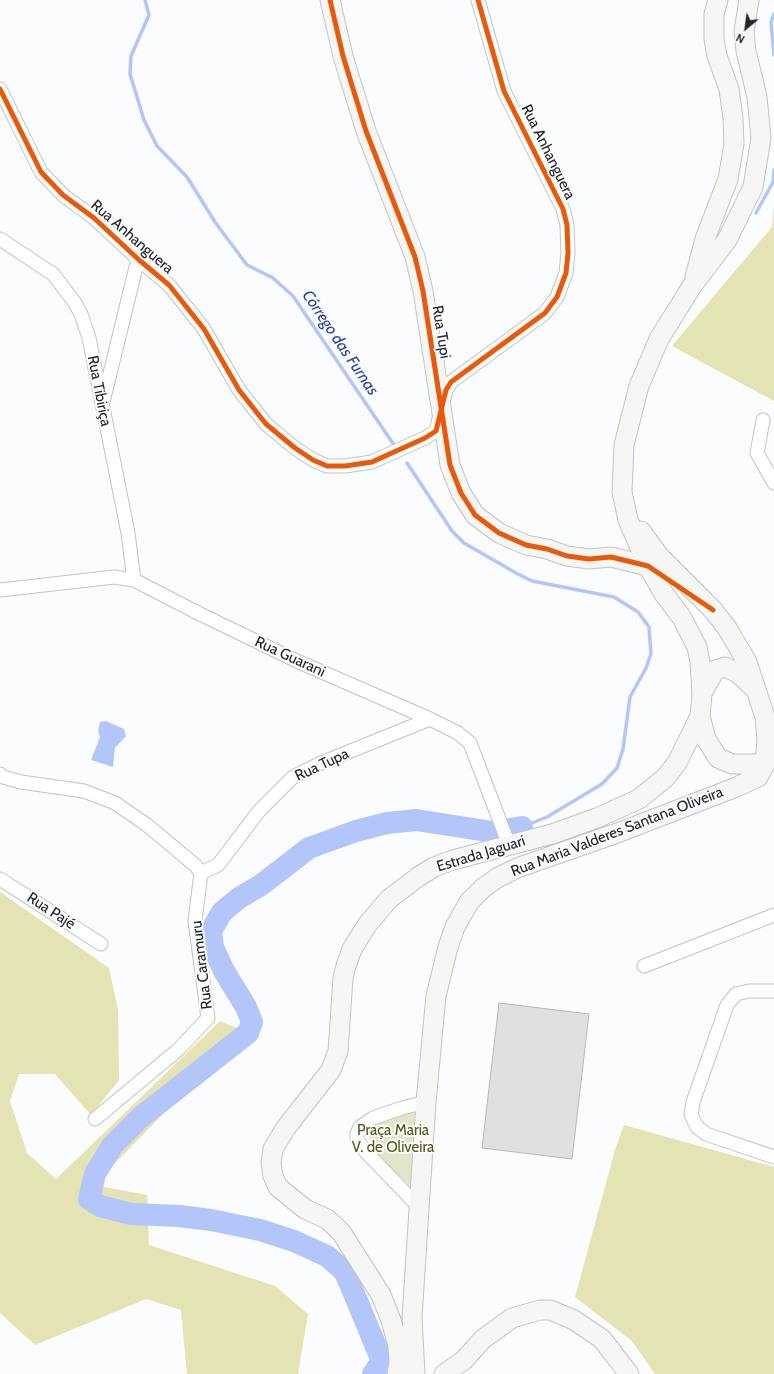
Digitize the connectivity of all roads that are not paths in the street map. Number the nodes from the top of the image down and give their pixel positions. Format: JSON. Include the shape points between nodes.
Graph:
{"nodes":[{"id":1,"x":330,"y":0,"type":"edge"},
{"id":2,"x":478,"y":0,"type":"edge"},
{"id":3,"x":719,"y":0,"type":"edge"},
{"id":4,"x":748,"y":3,"type":"edge"},
{"id":5,"x":0,"y":89,"type":"edge"},
{"id":6,"x":0,"y":239,"type":"edge"},
{"id":7,"x":138,"y":259,"type":"junction"},
{"id":8,"x":692,"y":286,"type":"junction"},
{"id":9,"x":102,"y":405,"type":"junction"},
{"id":10,"x":442,"y":413,"type":"junction"},
{"id":11,"x":763,"y":420,"type":"dead end"},
{"id":12,"x":770,"y":472,"type":"edge"},
{"id":13,"x":774,"y":482,"type":"edge"},
{"id":14,"x":627,"y":517,"type":"junction"},
{"id":15,"x":611,"y":557,"type":"junction"},
{"id":16,"x":588,"y":559,"type":"junction"},
{"id":17,"x":648,"y":566,"type":"junction"},
{"id":18,"x":134,"y":580,"type":"junction"},
{"id":19,"x":0,"y":590,"type":"edge"},
{"id":20,"x":664,"y":594,"type":"junction"},
{"id":21,"x":713,"y":610,"type":"junction"},
{"id":22,"x":758,"y":693,"type":"junction"},
{"id":23,"x":702,"y":694,"type":"junction"},
{"id":24,"x":700,"y":716,"type":"junction"},
{"id":25,"x":430,"y":719,"type":"junction"},
{"id":26,"x":770,"y":764,"type":"edge"},
{"id":27,"x":0,"y":774,"type":"edge"},
{"id":28,"x":582,"y":823,"type":"junction"},
{"id":29,"x":508,"y":841,"type":"junction"},
{"id":30,"x":589,"y":842,"type":"junction"},
{"id":31,"x":201,"y":873,"type":"junction"},
{"id":32,"x":0,"y":879,"type":"edge"},
{"id":33,"x":774,"y":915,"type":"edge"},
{"id":34,"x":101,"y":944,"type":"dead end"},
{"id":35,"x":644,"y":966,"type":"dead end"},
{"id":36,"x":774,"y":991,"type":"edge"},
{"id":37,"x":426,"y":1102,"type":"junction"},
{"id":38,"x":95,"y":1118,"type":"dead end"},
{"id":39,"x":774,"y":1157,"type":"edge"},
{"id":40,"x":419,"y":1207,"type":"junction"},
{"id":41,"x":460,"y":1367,"type":"edge"},
{"id":42,"x":397,"y":1374,"type":"edge"},
{"id":43,"x":415,"y":1374,"type":"edge"},
{"id":44,"x":444,"y":1374,"type":"edge"},
{"id":45,"x":629,"y":1374,"type":"edge"}],
"edges":[{"from":1,"to":10,"type":"main road","name":"Rua Tupi","via":[[343,56],[366,131],[415,257],[423,291]]},
{"from":2,"to":10,"type":"street","name":"Rua Anhanguera","via":[[504,91],[563,209],[567,225],[568,253],[562,286],[545,313],[451,382],[446,390]]},
{"from":3,"to":4,"type":"main road","via":[[725,8],[738,11]]},
{"from":3,"to":8,"type":"main road","via":[[714,19],[714,39],[717,56],[729,89],[734,144],[728,178],[705,239]]},
{"from":4,"to":8,"type":"main road","via":[[744,31],[761,138],[753,187],[728,240]]},
{"from":5,"to":7,"type":"street","name":"Rua Anhanguera","via":[[41,172],[63,195],[94,218]]},
{"from":6,"to":9,"type":"street","name":"Rua Tibiriça","via":[[53,274],[75,303],[89,338]]},
{"from":7,"to":9,"type":"street"},
{"from":7,"to":10,"type":"street","name":"Rua Anhanguera","via":[[169,285],[204,328],[239,390],[266,424],[313,460],[327,466],[372,462],[436,431]]},
{"from":8,"to":14,"type":"main road","via":[[659,338],[633,407],[624,444],[622,492]]},
{"from":9,"to":18,"type":"street","name":"Rua Tibiriça","via":[[132,552]]},
{"from":10,"to":16,"type":"main road","name":"Rua Tupi","via":[[450,465],[475,515],[499,534],[526,545]]},
{"from":11,"to":12,"type":"street","via":[[757,453]]},
{"from":12,"to":13,"type":"street"},
{"from":14,"to":15,"type":"main road","via":[[627,542],[621,553]]},
{"from":14,"to":17,"type":"main road","name":"Estrada Jaguari"},
{"from":14,"to":21,"type":"main road","name":"Rua Maria Valderes Santana Oliveira","via":[[659,556]]},
{"from":15,"to":16,"type":"main road","name":"Rua Tupi"},
{"from":15,"to":17,"type":"main road","name":"Rua Tupi"},
{"from":16,"to":20,"type":"main road","via":[[614,564],[637,575]]},
{"from":17,"to":20,"type":"main road","name":"Estrada Jaguari"},
{"from":17,"to":21,"type":"main road","name":"Rua Maria Valderes Santana Oliveira"},
{"from":18,"to":19,"type":"street","name":"Rua Guarani","via":[[114,577]]},
{"from":18,"to":25,"type":"street","name":"Rua Guarani","via":[[299,662]]},
{"from":20,"to":23,"type":"main road","name":"Estrada Jaguari","via":[[682,618],[697,647]]},
{"from":21,"to":22,"type":"main road","name":"Rua Maria Valderes Santana Oliveira","via":[[747,662]]},
{"from":22,"to":23,"type":"main road","via":[[738,673],[725,667],[714,670]]},
{"from":22,"to":26,"type":"main road","name":"Rua Maria Valderes Santana Oliveira","via":[[765,717]]},
{"from":23,"to":24,"type":"main road","name":"Estrada Jaguari"},
{"from":24,"to":26,"type":"main road","via":[[706,739],[718,758],[732,764]]},
{"from":24,"to":28,"type":"main road","name":"Estrada Jaguari","via":[[682,754],[665,778],[639,799]]},
{"from":25,"to":29,"type":"street","name":"Rua Guarani","via":[[470,743]]},
{"from":25,"to":31,"type":"street","name":"Rua Tupa","via":[[293,777],[259,811],[218,865]]},
{"from":26,"to":30,"type":"main road","name":"Rua Maria Valderes Santana Oliveira","via":[[753,780],[627,830]]},
{"from":27,"to":31,"type":"street","via":[[21,782],[84,791],[115,803],[147,825]]},
{"from":28,"to":29,"type":"main road","name":"Estrada Jaguari"},
{"from":28,"to":30,"type":"main road"},
{"from":29,"to":42,"type":"main road","name":"Estrada Jaguari","via":[[434,867],[418,876],[389,899],[367,925],[352,949],[343,978],[335,1062],[320,1087],[285,1129],[273,1149],[271,1163],[278,1187],[289,1198],[327,1219],[341,1232],[381,1295],[398,1346]]},
{"from":30,"to":37,"type":"main road","name":"Rua Maria Valderes Santana Oliveira","via":[[517,868],[483,888],[469,902],[448,946],[436,996]]},
{"from":31,"to":38,"type":"street","name":"Rua Caramuru","via":[[195,921],[208,1018],[179,1049]]},
{"from":32,"to":34,"type":"street","name":"Rua Pajé"},
{"from":33,"to":35,"type":"street"},
{"from":36,"to":39,"type":"street","via":[[736,994],[727,1005],[691,1114],[697,1127],[706,1134]]},
{"from":37,"to":40,"type":"main road","name":"Rua Maria Valderes Santana Oliveira"},
{"from":37,"to":40,"type":"street","via":[[373,1118],[360,1127],[357,1134],[357,1140],[366,1152]]},
{"from":40,"to":43,"type":"main road","name":"Rua Maria Valderes Santana Oliveira","via":[[412,1317]]},
{"from":41,"to":44,"type":"main road"},
{"from":41,"to":45,"type":"main road","via":[[483,1339],[512,1318],[540,1310],[550,1310],[574,1320],[602,1339]]}]}
